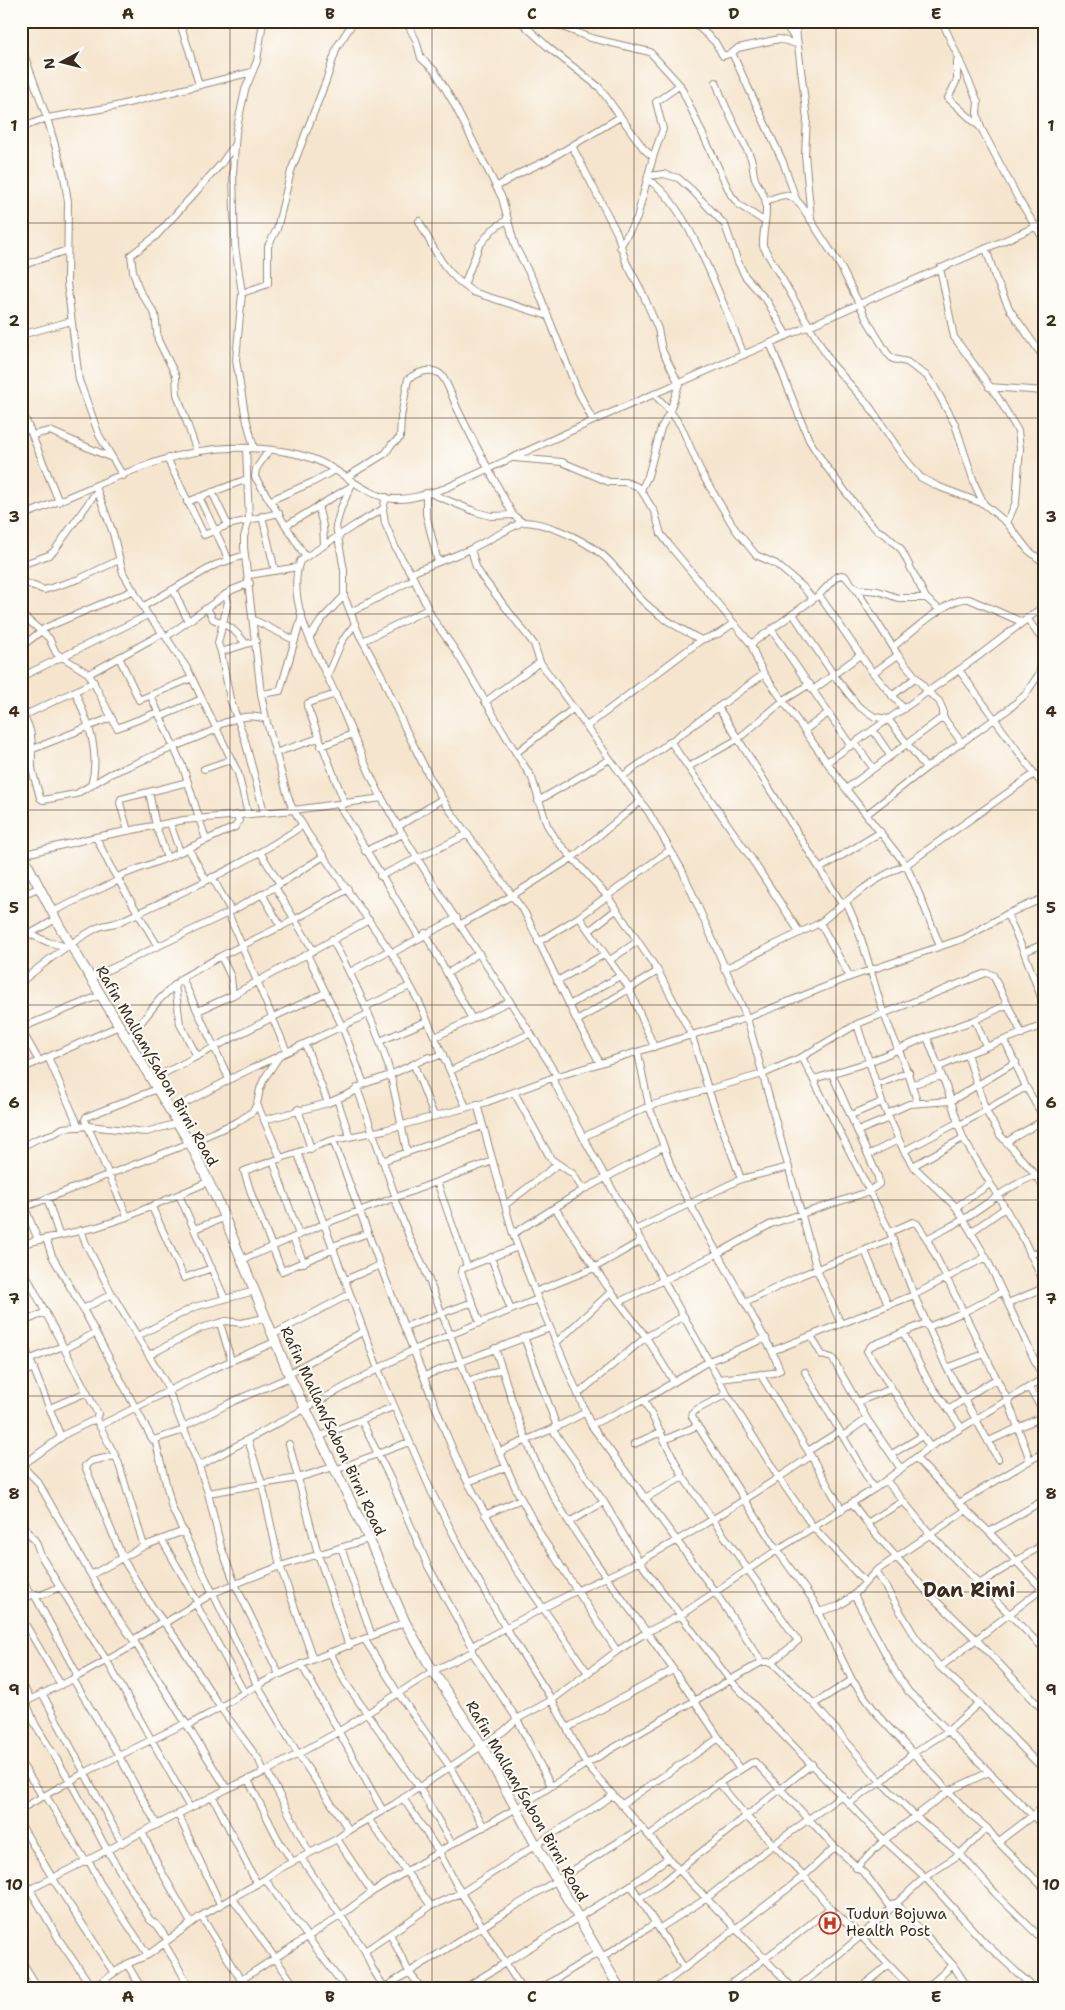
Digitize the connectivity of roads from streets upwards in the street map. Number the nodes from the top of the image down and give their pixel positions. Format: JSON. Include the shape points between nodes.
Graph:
{"nodes":[{"id":1,"x":179,"y":21,"type":"edge"},
{"id":2,"x":263,"y":21,"type":"edge"},
{"id":3,"x":354,"y":21,"type":"edge"},
{"id":4,"x":406,"y":21,"type":"edge"},
{"id":5,"x":520,"y":21,"type":"edge"},
{"id":6,"x":547,"y":21,"type":"edge"},
{"id":7,"x":692,"y":21,"type":"edge"},
{"id":8,"x":784,"y":21,"type":"edge"},
{"id":9,"x":795,"y":21,"type":"edge"},
{"id":10,"x":942,"y":21,"type":"edge"},
{"id":11,"x":797,"y":44,"type":"junction"},
{"id":12,"x":21,"y":46,"type":"edge"},
{"id":13,"x":732,"y":53,"type":"junction"},
{"id":14,"x":957,"y":58,"type":"junction"},
{"id":15,"x":252,"y":72,"type":"junction"},
{"id":16,"x":716,"y":82,"type":"dead end"},
{"id":17,"x":199,"y":85,"type":"junction"},
{"id":18,"x":680,"y":85,"type":"junction"},
{"id":19,"x":620,"y":117,"type":"junction"},
{"id":20,"x":47,"y":118,"type":"junction"},
{"id":21,"x":21,"y":128,"type":"edge"},
{"id":22,"x":981,"y":128,"type":"junction"},
{"id":23,"x":235,"y":143,"type":"junction"},
{"id":24,"x":572,"y":146,"type":"junction"},
{"id":25,"x":653,"y":157,"type":"junction"},
{"id":26,"x":648,"y":178,"type":"junction"},
{"id":27,"x":496,"y":187,"type":"junction"},
{"id":28,"x":797,"y":199,"type":"junction"},
{"id":29,"x":766,"y":200,"type":"junction"},
{"id":30,"x":508,"y":219,"type":"junction"},
{"id":31,"x":811,"y":220,"type":"junction"},
{"id":32,"x":419,"y":221,"type":"dead end"},
{"id":33,"x":764,"y":221,"type":"junction"},
{"id":34,"x":1044,"y":224,"type":"edge"},
{"id":35,"x":1035,"y":228,"type":"junction"},
{"id":36,"x":1044,"y":240,"type":"edge"},
{"id":37,"x":620,"y":247,"type":"junction"},
{"id":38,"x":986,"y":248,"type":"junction"},
{"id":39,"x":67,"y":250,"type":"junction"},
{"id":40,"x":21,"y":266,"type":"edge"},
{"id":41,"x":940,"y":268,"type":"junction"},
{"id":42,"x":464,"y":285,"type":"junction"},
{"id":43,"x":242,"y":293,"type":"junction"},
{"id":44,"x":859,"y":303,"type":"junction"},
{"id":45,"x":548,"y":316,"type":"junction"},
{"id":46,"x":71,"y":321,"type":"junction"},
{"id":47,"x":809,"y":326,"type":"junction"},
{"id":48,"x":21,"y":335,"type":"edge"},
{"id":49,"x":787,"y":336,"type":"junction"},
{"id":50,"x":770,"y":343,"type":"junction"},
{"id":51,"x":744,"y":355,"type":"junction"},
{"id":52,"x":1044,"y":358,"type":"edge"},
{"id":53,"x":679,"y":384,"type":"junction"},
{"id":54,"x":989,"y":387,"type":"junction"},
{"id":55,"x":1044,"y":391,"type":"edge"},
{"id":56,"x":654,"y":394,"type":"junction"},
{"id":57,"x":21,"y":408,"type":"edge"},
{"id":58,"x":670,"y":411,"type":"junction"},
{"id":59,"x":593,"y":421,"type":"junction"},
{"id":60,"x":21,"y":432,"type":"edge"},
{"id":61,"x":31,"y":432,"type":"junction"},
{"id":62,"x":246,"y":448,"type":"junction"},
{"id":63,"x":254,"y":448,"type":"junction"},
{"id":64,"x":269,"y":450,"type":"junction"},
{"id":65,"x":197,"y":452,"type":"junction"},
{"id":66,"x":112,"y":458,"type":"junction"},
{"id":67,"x":167,"y":458,"type":"junction"},
{"id":68,"x":512,"y":458,"type":"junction"},
{"id":69,"x":488,"y":469,"type":"junction"},
{"id":70,"x":335,"y":470,"type":"junction"},
{"id":71,"x":123,"y":476,"type":"junction"},
{"id":72,"x":347,"y":477,"type":"junction"},
{"id":73,"x":247,"y":479,"type":"junction"},
{"id":74,"x":354,"y":484,"type":"junction"},
{"id":75,"x":97,"y":489,"type":"junction"},
{"id":76,"x":641,"y":490,"type":"junction"},
{"id":77,"x":212,"y":492,"type":"junction"},
{"id":78,"x":428,"y":493,"type":"junction"},
{"id":79,"x":198,"y":497,"type":"junction"},
{"id":80,"x":386,"y":497,"type":"junction"},
{"id":81,"x":270,"y":500,"type":"junction"},
{"id":82,"x":59,"y":502,"type":"junction"},
{"id":83,"x":187,"y":502,"type":"junction"},
{"id":84,"x":984,"y":504,"type":"junction"},
{"id":85,"x":318,"y":506,"type":"junction"},
{"id":86,"x":383,"y":509,"type":"junction"},
{"id":87,"x":279,"y":513,"type":"junction"},
{"id":88,"x":513,"y":515,"type":"junction"},
{"id":89,"x":21,"y":516,"type":"edge"},
{"id":90,"x":262,"y":516,"type":"junction"},
{"id":91,"x":250,"y":519,"type":"junction"},
{"id":92,"x":522,"y":522,"type":"junction"},
{"id":93,"x":1007,"y":523,"type":"junction"},
{"id":94,"x":228,"y":525,"type":"junction"},
{"id":95,"x":287,"y":525,"type":"junction"},
{"id":96,"x":214,"y":532,"type":"junction"},
{"id":97,"x":337,"y":536,"type":"junction"},
{"id":98,"x":324,"y":544,"type":"junction"},
{"id":99,"x":471,"y":549,"type":"junction"},
{"id":100,"x":245,"y":555,"type":"junction"},
{"id":101,"x":305,"y":556,"type":"junction"},
{"id":102,"x":228,"y":559,"type":"junction"},
{"id":103,"x":119,"y":560,"type":"junction"},
{"id":104,"x":438,"y":562,"type":"junction"},
{"id":105,"x":1044,"y":563,"type":"edge"},
{"id":106,"x":21,"y":565,"type":"edge"},
{"id":107,"x":298,"y":567,"type":"junction"},
{"id":108,"x":275,"y":571,"type":"junction"},
{"id":109,"x":249,"y":575,"type":"junction"},
{"id":110,"x":413,"y":576,"type":"junction"},
{"id":111,"x":21,"y":581,"type":"edge"},
{"id":112,"x":250,"y":583,"type":"junction"},
{"id":113,"x":173,"y":589,"type":"junction"},
{"id":114,"x":856,"y":589,"type":"junction"},
{"id":115,"x":134,"y":590,"type":"junction"},
{"id":116,"x":226,"y":594,"type":"junction"},
{"id":117,"x":344,"y":596,"type":"junction"},
{"id":118,"x":816,"y":597,"type":"junction"},
{"id":119,"x":926,"y":598,"type":"junction"},
{"id":120,"x":144,"y":606,"type":"junction"},
{"id":121,"x":1044,"y":606,"type":"edge"},
{"id":122,"x":207,"y":608,"type":"junction"},
{"id":123,"x":428,"y":608,"type":"junction"},
{"id":124,"x":940,"y":610,"type":"junction"},
{"id":125,"x":351,"y":612,"type":"junction"},
{"id":126,"x":793,"y":614,"type":"junction"},
{"id":127,"x":21,"y":615,"type":"edge"},
{"id":128,"x":148,"y":615,"type":"junction"},
{"id":129,"x":302,"y":616,"type":"junction"},
{"id":130,"x":254,"y":620,"type":"junction"},
{"id":131,"x":1024,"y":620,"type":"junction"},
{"id":132,"x":188,"y":621,"type":"junction"},
{"id":133,"x":223,"y":622,"type":"junction"},
{"id":134,"x":734,"y":623,"type":"junction"},
{"id":135,"x":355,"y":624,"type":"junction"},
{"id":136,"x":772,"y":629,"type":"junction"},
{"id":137,"x":41,"y":632,"type":"junction"},
{"id":138,"x":164,"y":635,"type":"junction"},
{"id":139,"x":310,"y":637,"type":"junction"},
{"id":140,"x":294,"y":640,"type":"junction"},
{"id":141,"x":701,"y":640,"type":"junction"},
{"id":142,"x":256,"y":641,"type":"junction"},
{"id":143,"x":363,"y":641,"type":"junction"},
{"id":144,"x":1044,"y":643,"type":"edge"},
{"id":145,"x":246,"y":644,"type":"junction"},
{"id":146,"x":751,"y":644,"type":"junction"},
{"id":147,"x":23,"y":647,"type":"edge"},
{"id":148,"x":893,"y":647,"type":"junction"},
{"id":149,"x":221,"y":652,"type":"junction"},
{"id":150,"x":1044,"y":654,"type":"edge"},
{"id":151,"x":860,"y":655,"type":"junction"},
{"id":152,"x":898,"y":655,"type":"junction"},
{"id":153,"x":119,"y":657,"type":"junction"},
{"id":154,"x":63,"y":658,"type":"junction"},
{"id":155,"x":540,"y":662,"type":"junction"},
{"id":156,"x":959,"y":670,"type":"junction"},
{"id":157,"x":873,"y":673,"type":"junction"},
{"id":158,"x":89,"y":674,"type":"junction"},
{"id":159,"x":764,"y":674,"type":"junction"},
{"id":160,"x":833,"y":674,"type":"junction"},
{"id":161,"x":327,"y":676,"type":"junction"},
{"id":162,"x":21,"y":677,"type":"edge"},
{"id":163,"x":916,"y":677,"type":"junction"},
{"id":164,"x":192,"y":678,"type":"junction"},
{"id":165,"x":94,"y":682,"type":"junction"},
{"id":166,"x":811,"y":687,"type":"junction"},
{"id":167,"x":75,"y":691,"type":"junction"},
{"id":168,"x":928,"y":692,"type":"junction"},
{"id":169,"x":261,"y":694,"type":"junction"},
{"id":170,"x":336,"y":694,"type":"junction"},
{"id":171,"x":151,"y":696,"type":"junction"},
{"id":172,"x":892,"y":696,"type":"junction"},
{"id":173,"x":202,"y":699,"type":"junction"},
{"id":174,"x":784,"y":700,"type":"junction"},
{"id":175,"x":485,"y":702,"type":"junction"},
{"id":176,"x":718,"y":707,"type":"junction"},
{"id":177,"x":574,"y":708,"type":"junction"},
{"id":178,"x":904,"y":709,"type":"junction"},
{"id":179,"x":828,"y":713,"type":"junction"},
{"id":180,"x":159,"y":715,"type":"junction"},
{"id":181,"x":22,"y":717,"type":"edge"},
{"id":182,"x":943,"y":717,"type":"junction"},
{"id":183,"x":110,"y":718,"type":"junction"},
{"id":184,"x":236,"y":718,"type":"junction"},
{"id":185,"x":994,"y":718,"type":"junction"},
{"id":186,"x":888,"y":719,"type":"junction"},
{"id":187,"x":266,"y":720,"type":"junction"},
{"id":188,"x":90,"y":726,"type":"junction"},
{"id":189,"x":587,"y":726,"type":"junction"},
{"id":190,"x":216,"y":727,"type":"junction"},
{"id":191,"x":805,"y":730,"type":"junction"},
{"id":192,"x":872,"y":730,"type":"junction"},
{"id":193,"x":353,"y":734,"type":"junction"},
{"id":194,"x":319,"y":738,"type":"junction"},
{"id":195,"x":738,"y":739,"type":"junction"},
{"id":196,"x":670,"y":742,"type":"junction"},
{"id":197,"x":908,"y":743,"type":"junction"},
{"id":198,"x":962,"y":743,"type":"junction"},
{"id":199,"x":853,"y":744,"type":"junction"},
{"id":200,"x":174,"y":746,"type":"junction"},
{"id":201,"x":322,"y":746,"type":"junction"},
{"id":202,"x":33,"y":749,"type":"junction"},
{"id":203,"x":275,"y":753,"type":"junction"},
{"id":204,"x":516,"y":753,"type":"junction"},
{"id":205,"x":890,"y":755,"type":"junction"},
{"id":206,"x":610,"y":759,"type":"junction"},
{"id":207,"x":230,"y":760,"type":"junction"},
{"id":208,"x":827,"y":762,"type":"junction"},
{"id":209,"x":32,"y":766,"type":"junction"},
{"id":210,"x":688,"y":767,"type":"junction"},
{"id":211,"x":873,"y":768,"type":"junction"},
{"id":212,"x":926,"y":768,"type":"junction"},
{"id":213,"x":204,"y":769,"type":"dead end"},
{"id":214,"x":21,"y":770,"type":"edge"},
{"id":215,"x":1034,"y":774,"type":"junction"},
{"id":216,"x":623,"y":776,"type":"junction"},
{"id":217,"x":188,"y":782,"type":"junction"},
{"id":218,"x":91,"y":786,"type":"junction"},
{"id":219,"x":1044,"y":787,"type":"edge"},
{"id":220,"x":846,"y":789,"type":"junction"},
{"id":221,"x":149,"y":792,"type":"junction"},
{"id":222,"x":382,"y":798,"type":"junction"},
{"id":223,"x":442,"y":799,"type":"junction"},
{"id":224,"x":538,"y":801,"type":"junction"},
{"id":225,"x":640,"y":801,"type":"junction"},
{"id":226,"x":342,"y":804,"type":"junction"},
{"id":227,"x":294,"y":810,"type":"junction"},
{"id":228,"x":264,"y":812,"type":"junction"},
{"id":229,"x":248,"y":814,"type":"junction"},
{"id":230,"x":867,"y":814,"type":"junction"},
{"id":231,"x":236,"y":815,"type":"junction"},
{"id":232,"x":199,"y":818,"type":"junction"},
{"id":233,"x":170,"y":823,"type":"junction"},
{"id":234,"x":303,"y":825,"type":"junction"},
{"id":235,"x":156,"y":826,"type":"junction"},
{"id":236,"x":399,"y":826,"type":"junction"},
{"id":237,"x":128,"y":831,"type":"junction"},
{"id":238,"x":881,"y":832,"type":"junction"},
{"id":239,"x":403,"y":834,"type":"junction"},
{"id":240,"x":468,"y":834,"type":"junction"},
{"id":241,"x":96,"y":837,"type":"junction"},
{"id":242,"x":206,"y":840,"type":"junction"},
{"id":243,"x":188,"y":848,"type":"junction"},
{"id":244,"x":670,"y":850,"type":"junction"},
{"id":245,"x":365,"y":851,"type":"junction"},
{"id":246,"x":180,"y":852,"type":"junction"},
{"id":247,"x":260,"y":852,"type":"junction"},
{"id":248,"x":22,"y":854,"type":"edge"},
{"id":249,"x":324,"y":856,"type":"junction"},
{"id":250,"x":167,"y":858,"type":"junction"},
{"id":251,"x":572,"y":858,"type":"junction"},
{"id":252,"x":418,"y":859,"type":"junction"},
{"id":253,"x":906,"y":865,"type":"junction"},
{"id":254,"x":820,"y":868,"type":"junction"},
{"id":255,"x":380,"y":876,"type":"junction"},
{"id":256,"x":118,"y":879,"type":"junction"},
{"id":257,"x":209,"y":879,"type":"junction"},
{"id":258,"x":277,"y":885,"type":"junction"},
{"id":259,"x":39,"y":888,"type":"junction"},
{"id":260,"x":348,"y":889,"type":"junction"},
{"id":261,"x":262,"y":894,"type":"junction"},
{"id":262,"x":21,"y":895,"type":"edge"},
{"id":263,"x":513,"y":895,"type":"junction"},
{"id":264,"x":608,"y":896,"type":"junction"},
{"id":265,"x":1044,"y":898,"type":"edge"},
{"id":266,"x":844,"y":903,"type":"junction"},
{"id":267,"x":617,"y":909,"type":"junction"},
{"id":268,"x":138,"y":912,"type":"junction"},
{"id":269,"x":229,"y":912,"type":"junction"},
{"id":270,"x":1007,"y":914,"type":"junction"},
{"id":271,"x":54,"y":915,"type":"junction"},
{"id":272,"x":579,"y":917,"type":"junction"},
{"id":273,"x":457,"y":918,"type":"junction"},
{"id":274,"x":296,"y":919,"type":"junction"},
{"id":275,"x":370,"y":920,"type":"junction"},
{"id":276,"x":820,"y":923,"type":"junction"},
{"id":277,"x":461,"y":924,"type":"junction"},
{"id":278,"x":281,"y":927,"type":"junction"},
{"id":279,"x":21,"y":930,"type":"edge"},
{"id":280,"x":590,"y":931,"type":"junction"},
{"id":281,"x":426,"y":933,"type":"junction"},
{"id":282,"x":800,"y":933,"type":"junction"},
{"id":283,"x":29,"y":934,"type":"junction"},
{"id":284,"x":419,"y":937,"type":"junction"},
{"id":285,"x":21,"y":939,"type":"edge"},
{"id":286,"x":332,"y":940,"type":"junction"},
{"id":287,"x":538,"y":942,"type":"junction"},
{"id":288,"x":638,"y":942,"type":"junction"},
{"id":289,"x":1044,"y":944,"type":"edge"},
{"id":290,"x":157,"y":945,"type":"junction"},
{"id":291,"x":69,"y":946,"type":"junction"},
{"id":292,"x":243,"y":946,"type":"junction"},
{"id":293,"x":940,"y":946,"type":"junction"},
{"id":294,"x":391,"y":951,"type":"junction"},
{"id":295,"x":310,"y":952,"type":"junction"},
{"id":296,"x":1024,"y":952,"type":"junction"},
{"id":297,"x":480,"y":954,"type":"junction"},
{"id":298,"x":605,"y":954,"type":"junction"},
{"id":299,"x":221,"y":956,"type":"junction"},
{"id":300,"x":610,"y":960,"type":"junction"},
{"id":301,"x":724,"y":969,"type":"junction"},
{"id":302,"x":871,"y":970,"type":"junction"},
{"id":303,"x":658,"y":971,"type":"junction"},
{"id":304,"x":350,"y":972,"type":"junction"},
{"id":305,"x":448,"y":973,"type":"junction"},
{"id":306,"x":620,"y":976,"type":"junction"},
{"id":307,"x":850,"y":977,"type":"junction"},
{"id":308,"x":91,"y":978,"type":"junction"},
{"id":309,"x":182,"y":978,"type":"junction"},
{"id":310,"x":557,"y":981,"type":"junction"},
{"id":311,"x":21,"y":982,"type":"edge"},
{"id":312,"x":258,"y":982,"type":"junction"},
{"id":313,"x":175,"y":985,"type":"junction"},
{"id":314,"x":410,"y":986,"type":"junction"},
{"id":315,"x":629,"y":988,"type":"junction"},
{"id":316,"x":325,"y":993,"type":"junction"},
{"id":317,"x":101,"y":995,"type":"junction"},
{"id":318,"x":233,"y":995,"type":"junction"},
{"id":319,"x":510,"y":1001,"type":"junction"},
{"id":320,"x":1044,"y":1004,"type":"edge"},
{"id":321,"x":569,"y":1005,"type":"junction"},
{"id":322,"x":1006,"y":1005,"type":"junction"},
{"id":323,"x":364,"y":1007,"type":"junction"},
{"id":324,"x":198,"y":1011,"type":"junction"},
{"id":325,"x":368,"y":1014,"type":"junction"},
{"id":326,"x":884,"y":1014,"type":"junction"},
{"id":327,"x":271,"y":1018,"type":"junction"},
{"id":328,"x":747,"y":1018,"type":"junction"},
{"id":329,"x":472,"y":1019,"type":"junction"},
{"id":330,"x":577,"y":1020,"type":"junction"},
{"id":331,"x":975,"y":1020,"type":"junction"},
{"id":332,"x":428,"y":1021,"type":"junction"},
{"id":333,"x":857,"y":1024,"type":"junction"},
{"id":334,"x":1044,"y":1025,"type":"edge"},
{"id":335,"x":119,"y":1026,"type":"junction"},
{"id":336,"x":342,"y":1026,"type":"junction"},
{"id":337,"x":21,"y":1029,"type":"edge"},
{"id":338,"x":531,"y":1033,"type":"junction"},
{"id":339,"x":1022,"y":1034,"type":"junction"},
{"id":340,"x":692,"y":1036,"type":"junction"},
{"id":341,"x":435,"y":1037,"type":"junction"},
{"id":342,"x":928,"y":1037,"type":"junction"},
{"id":343,"x":127,"y":1040,"type":"junction"},
{"id":344,"x":380,"y":1041,"type":"junction"},
{"id":345,"x":1005,"y":1041,"type":"junction"},
{"id":346,"x":305,"y":1044,"type":"junction"},
{"id":347,"x":215,"y":1046,"type":"junction"},
{"id":348,"x":986,"y":1046,"type":"junction"},
{"id":349,"x":654,"y":1047,"type":"junction"},
{"id":350,"x":900,"y":1049,"type":"junction"},
{"id":351,"x":638,"y":1053,"type":"junction"},
{"id":352,"x":283,"y":1054,"type":"junction"},
{"id":353,"x":443,"y":1054,"type":"junction"},
{"id":354,"x":967,"y":1054,"type":"junction"},
{"id":355,"x":197,"y":1056,"type":"junction"},
{"id":356,"x":48,"y":1057,"type":"junction"},
{"id":357,"x":802,"y":1057,"type":"junction"},
{"id":358,"x":39,"y":1061,"type":"junction"},
{"id":359,"x":869,"y":1062,"type":"junction"},
{"id":360,"x":1016,"y":1062,"type":"junction"},
{"id":361,"x":600,"y":1063,"type":"junction"},
{"id":362,"x":414,"y":1065,"type":"junction"},
{"id":363,"x":939,"y":1067,"type":"junction"},
{"id":364,"x":21,"y":1069,"type":"edge"},
{"id":365,"x":450,"y":1071,"type":"junction"},
{"id":366,"x":909,"y":1072,"type":"junction"},
{"id":367,"x":763,"y":1074,"type":"junction"},
{"id":368,"x":832,"y":1074,"type":"junction"},
{"id":369,"x":390,"y":1075,"type":"junction"},
{"id":370,"x":942,"y":1076,"type":"junction"},
{"id":371,"x":554,"y":1077,"type":"junction"},
{"id":372,"x":229,"y":1079,"type":"junction"},
{"id":373,"x":814,"y":1079,"type":"junction"},
{"id":374,"x":151,"y":1080,"type":"junction"},
{"id":375,"x":364,"y":1084,"type":"junction"},
{"id":376,"x":913,"y":1084,"type":"junction"},
{"id":377,"x":876,"y":1085,"type":"junction"},
{"id":378,"x":976,"y":1086,"type":"junction"},
{"id":379,"x":1026,"y":1087,"type":"junction"},
{"id":380,"x":357,"y":1088,"type":"junction"},
{"id":381,"x":708,"y":1089,"type":"junction"},
{"id":382,"x":157,"y":1090,"type":"junction"},
{"id":383,"x":514,"y":1092,"type":"junction"},
{"id":384,"x":337,"y":1099,"type":"junction"},
{"id":385,"x":951,"y":1101,"type":"junction"},
{"id":386,"x":882,"y":1102,"type":"junction"},
{"id":387,"x":328,"y":1103,"type":"junction"},
{"id":388,"x":917,"y":1103,"type":"junction"},
{"id":389,"x":257,"y":1104,"type":"junction"},
{"id":390,"x":478,"y":1104,"type":"junction"},
{"id":391,"x":649,"y":1106,"type":"junction"},
{"id":392,"x":466,"y":1107,"type":"junction"},
{"id":393,"x":298,"y":1109,"type":"junction"},
{"id":394,"x":170,"y":1110,"type":"junction"},
{"id":395,"x":986,"y":1111,"type":"junction"},
{"id":396,"x":851,"y":1115,"type":"junction"},
{"id":397,"x":434,"y":1116,"type":"junction"},
{"id":398,"x":888,"y":1116,"type":"junction"},
{"id":399,"x":1044,"y":1119,"type":"edge"},
{"id":400,"x":264,"y":1120,"type":"junction"},
{"id":401,"x":178,"y":1123,"type":"junction"},
{"id":402,"x":957,"y":1125,"type":"junction"},
{"id":403,"x":88,"y":1126,"type":"junction"},
{"id":404,"x":402,"y":1126,"type":"junction"},
{"id":405,"x":483,"y":1126,"type":"junction"},
{"id":406,"x":79,"y":1127,"type":"junction"},
{"id":407,"x":858,"y":1131,"type":"junction"},
{"id":408,"x":372,"y":1132,"type":"junction"},
{"id":409,"x":350,"y":1137,"type":"junction"},
{"id":410,"x":583,"y":1137,"type":"junction"},
{"id":411,"x":963,"y":1138,"type":"junction"},
{"id":412,"x":334,"y":1140,"type":"junction"},
{"id":413,"x":898,"y":1140,"type":"junction"},
{"id":414,"x":1006,"y":1142,"type":"junction"},
{"id":415,"x":190,"y":1143,"type":"junction"},
{"id":416,"x":21,"y":1147,"type":"edge"},
{"id":417,"x":663,"y":1147,"type":"junction"},
{"id":418,"x":311,"y":1149,"type":"junction"},
{"id":419,"x":904,"y":1151,"type":"junction"},
{"id":420,"x":407,"y":1152,"type":"junction"},
{"id":421,"x":298,"y":1154,"type":"junction"},
{"id":422,"x":868,"y":1155,"type":"junction"},
{"id":423,"x":281,"y":1159,"type":"junction"},
{"id":424,"x":493,"y":1160,"type":"junction"},
{"id":425,"x":273,"y":1161,"type":"junction"},
{"id":426,"x":382,"y":1161,"type":"junction"},
{"id":427,"x":557,"y":1164,"type":"junction"},
{"id":428,"x":913,"y":1166,"type":"junction"},
{"id":429,"x":789,"y":1168,"type":"junction"},
{"id":430,"x":1044,"y":1173,"type":"edge"},
{"id":431,"x":109,"y":1174,"type":"junction"},
{"id":432,"x":1036,"y":1175,"type":"junction"},
{"id":433,"x":606,"y":1178,"type":"junction"},
{"id":434,"x":741,"y":1179,"type":"junction"},
{"id":435,"x":208,"y":1182,"type":"junction"},
{"id":436,"x":437,"y":1182,"type":"junction"},
{"id":437,"x":990,"y":1184,"type":"junction"},
{"id":438,"x":1044,"y":1188,"type":"edge"},
{"id":439,"x":583,"y":1190,"type":"junction"},
{"id":440,"x":868,"y":1192,"type":"junction"},
{"id":441,"x":179,"y":1195,"type":"junction"},
{"id":442,"x":997,"y":1196,"type":"junction"},
{"id":443,"x":21,"y":1198,"type":"edge"},
{"id":444,"x":47,"y":1198,"type":"junction"},
{"id":445,"x":395,"y":1198,"type":"junction"},
{"id":446,"x":688,"y":1203,"type":"junction"},
{"id":447,"x":505,"y":1205,"type":"junction"},
{"id":448,"x":25,"y":1206,"type":"junction"},
{"id":449,"x":152,"y":1207,"type":"junction"},
{"id":450,"x":956,"y":1207,"type":"junction"},
{"id":451,"x":555,"y":1208,"type":"junction"},
{"id":452,"x":1005,"y":1208,"type":"junction"},
{"id":453,"x":360,"y":1211,"type":"junction"},
{"id":454,"x":801,"y":1213,"type":"junction"},
{"id":455,"x":127,"y":1216,"type":"junction"},
{"id":456,"x":224,"y":1218,"type":"junction"},
{"id":457,"x":963,"y":1219,"type":"junction"},
{"id":458,"x":324,"y":1224,"type":"junction"},
{"id":459,"x":194,"y":1229,"type":"junction"},
{"id":460,"x":81,"y":1230,"type":"junction"},
{"id":461,"x":635,"y":1230,"type":"junction"},
{"id":462,"x":890,"y":1232,"type":"junction"},
{"id":463,"x":971,"y":1232,"type":"junction"},
{"id":464,"x":368,"y":1233,"type":"junction"},
{"id":465,"x":513,"y":1234,"type":"junction"},
{"id":466,"x":59,"y":1235,"type":"junction"},
{"id":467,"x":296,"y":1236,"type":"junction"},
{"id":468,"x":46,"y":1238,"type":"junction"},
{"id":469,"x":893,"y":1239,"type":"junction"},
{"id":470,"x":927,"y":1239,"type":"junction"},
{"id":471,"x":38,"y":1240,"type":"junction"},
{"id":472,"x":641,"y":1241,"type":"junction"},
{"id":473,"x":21,"y":1244,"type":"edge"},
{"id":474,"x":273,"y":1247,"type":"junction"},
{"id":475,"x":333,"y":1247,"type":"junction"},
{"id":476,"x":518,"y":1247,"type":"junction"},
{"id":477,"x":1044,"y":1250,"type":"edge"},
{"id":478,"x":865,"y":1251,"type":"junction"},
{"id":479,"x":717,"y":1254,"type":"junction"},
{"id":480,"x":1030,"y":1255,"type":"junction"},
{"id":481,"x":491,"y":1257,"type":"junction"},
{"id":482,"x":986,"y":1257,"type":"junction"},
{"id":483,"x":242,"y":1260,"type":"junction"},
{"id":484,"x":304,"y":1263,"type":"junction"},
{"id":485,"x":21,"y":1265,"type":"edge"},
{"id":486,"x":380,"y":1265,"type":"junction"},
{"id":487,"x":467,"y":1266,"type":"junction"},
{"id":488,"x":212,"y":1268,"type":"junction"},
{"id":489,"x":594,"y":1268,"type":"junction"},
{"id":490,"x":817,"y":1270,"type":"junction"},
{"id":491,"x":946,"y":1278,"type":"junction"},
{"id":492,"x":345,"y":1280,"type":"junction"},
{"id":493,"x":663,"y":1280,"type":"junction"},
{"id":494,"x":1044,"y":1284,"type":"edge"},
{"id":495,"x":1044,"y":1288,"type":"edge"},
{"id":496,"x":254,"y":1291,"type":"junction"},
{"id":497,"x":611,"y":1292,"type":"junction"},
{"id":498,"x":1002,"y":1292,"type":"junction"},
{"id":499,"x":112,"y":1294,"type":"junction"},
{"id":500,"x":350,"y":1294,"type":"junction"},
{"id":501,"x":914,"y":1295,"type":"junction"},
{"id":502,"x":536,"y":1296,"type":"junction"},
{"id":503,"x":225,"y":1299,"type":"junction"},
{"id":504,"x":472,"y":1302,"type":"junction"},
{"id":505,"x":619,"y":1302,"type":"junction"},
{"id":506,"x":745,"y":1303,"type":"junction"},
{"id":507,"x":1008,"y":1303,"type":"junction"},
{"id":508,"x":888,"y":1305,"type":"junction"},
{"id":509,"x":83,"y":1309,"type":"junction"},
{"id":510,"x":511,"y":1310,"type":"junction"},
{"id":511,"x":46,"y":1312,"type":"junction"},
{"id":512,"x":964,"y":1312,"type":"junction"},
{"id":513,"x":441,"y":1313,"type":"junction"},
{"id":514,"x":684,"y":1316,"type":"junction"},
{"id":515,"x":266,"y":1318,"type":"junction"},
{"id":516,"x":21,"y":1323,"type":"edge"},
{"id":517,"x":220,"y":1323,"type":"junction"},
{"id":518,"x":480,"y":1323,"type":"junction"},
{"id":519,"x":841,"y":1324,"type":"junction"},
{"id":520,"x":927,"y":1325,"type":"junction"},
{"id":521,"x":404,"y":1327,"type":"junction"},
{"id":522,"x":550,"y":1328,"type":"junction"},
{"id":523,"x":364,"y":1330,"type":"junction"},
{"id":524,"x":903,"y":1332,"type":"junction"},
{"id":525,"x":95,"y":1333,"type":"junction"},
{"id":526,"x":449,"y":1335,"type":"junction"},
{"id":527,"x":138,"y":1336,"type":"junction"},
{"id":528,"x":811,"y":1336,"type":"junction"},
{"id":529,"x":21,"y":1337,"type":"edge"},
{"id":530,"x":524,"y":1337,"type":"junction"},
{"id":531,"x":646,"y":1337,"type":"junction"},
{"id":532,"x":274,"y":1338,"type":"junction"},
{"id":533,"x":766,"y":1338,"type":"junction"},
{"id":534,"x":557,"y":1342,"type":"junction"},
{"id":535,"x":64,"y":1348,"type":"junction"},
{"id":536,"x":495,"y":1348,"type":"junction"},
{"id":537,"x":413,"y":1350,"type":"junction"},
{"id":538,"x":772,"y":1351,"type":"junction"},
{"id":539,"x":984,"y":1354,"type":"junction"},
{"id":540,"x":149,"y":1355,"type":"junction"},
{"id":541,"x":31,"y":1360,"type":"junction"},
{"id":542,"x":231,"y":1360,"type":"junction"},
{"id":543,"x":460,"y":1361,"type":"junction"},
{"id":544,"x":709,"y":1361,"type":"junction"},
{"id":545,"x":34,"y":1368,"type":"junction"},
{"id":546,"x":502,"y":1368,"type":"junction"},
{"id":547,"x":947,"y":1368,"type":"junction"},
{"id":548,"x":378,"y":1370,"type":"junction"},
{"id":549,"x":805,"y":1372,"type":"dead end"},
{"id":550,"x":21,"y":1373,"type":"edge"},
{"id":551,"x":760,"y":1374,"type":"junction"},
{"id":552,"x":289,"y":1375,"type":"junction"},
{"id":553,"x":424,"y":1376,"type":"junction"},
{"id":554,"x":1043,"y":1378,"type":"edge"},
{"id":555,"x":719,"y":1379,"type":"junction"},
{"id":556,"x":997,"y":1379,"type":"junction"},
{"id":557,"x":468,"y":1381,"type":"junction"},
{"id":558,"x":674,"y":1382,"type":"junction"},
{"id":559,"x":1029,"y":1388,"type":"junction"},
{"id":560,"x":891,"y":1389,"type":"junction"},
{"id":561,"x":86,"y":1392,"type":"junction"},
{"id":562,"x":168,"y":1392,"type":"junction"},
{"id":563,"x":579,"y":1393,"type":"junction"},
{"id":564,"x":727,"y":1394,"type":"junction"},
{"id":565,"x":644,"y":1400,"type":"junction"},
{"id":566,"x":1008,"y":1400,"type":"junction"},
{"id":567,"x":965,"y":1401,"type":"junction"},
{"id":568,"x":857,"y":1402,"type":"junction"},
{"id":569,"x":136,"y":1407,"type":"junction"},
{"id":570,"x":394,"y":1407,"type":"junction"},
{"id":571,"x":50,"y":1408,"type":"junction"},
{"id":572,"x":305,"y":1410,"type":"junction"},
{"id":573,"x":948,"y":1410,"type":"junction"},
{"id":574,"x":586,"y":1412,"type":"junction"},
{"id":575,"x":1044,"y":1412,"type":"edge"},
{"id":576,"x":1044,"y":1416,"type":"edge"},
{"id":577,"x":96,"y":1419,"type":"junction"},
{"id":578,"x":867,"y":1419,"type":"junction"},
{"id":579,"x":361,"y":1420,"type":"junction"},
{"id":580,"x":976,"y":1420,"type":"junction"},
{"id":581,"x":591,"y":1425,"type":"junction"},
{"id":582,"x":99,"y":1426,"type":"junction"},
{"id":583,"x":697,"y":1426,"type":"junction"},
{"id":584,"x":961,"y":1427,"type":"junction"},
{"id":585,"x":183,"y":1428,"type":"junction"},
{"id":586,"x":554,"y":1428,"type":"junction"},
{"id":587,"x":1018,"y":1428,"type":"junction"},
{"id":588,"x":660,"y":1432,"type":"junction"},
{"id":589,"x":841,"y":1433,"type":"junction"},
{"id":590,"x":61,"y":1436,"type":"junction"},
{"id":591,"x":922,"y":1436,"type":"junction"},
{"id":592,"x":318,"y":1437,"type":"junction"},
{"id":593,"x":526,"y":1439,"type":"junction"},
{"id":594,"x":153,"y":1440,"type":"junction"},
{"id":595,"x":248,"y":1440,"type":"junction"},
{"id":596,"x":664,"y":1440,"type":"junction"},
{"id":597,"x":989,"y":1441,"type":"junction"},
{"id":598,"x":409,"y":1442,"type":"junction"},
{"id":599,"x":289,"y":1444,"type":"dead end"},
{"id":600,"x":634,"y":1444,"type":"dead end"},
{"id":601,"x":930,"y":1447,"type":"junction"},
{"id":602,"x":499,"y":1452,"type":"junction"},
{"id":603,"x":1044,"y":1452,"type":"edge"},
{"id":604,"x":378,"y":1454,"type":"junction"},
{"id":605,"x":810,"y":1454,"type":"junction"},
{"id":606,"x":892,"y":1454,"type":"junction"},
{"id":607,"x":115,"y":1456,"type":"junction"},
{"id":608,"x":21,"y":1457,"type":"edge"},
{"id":609,"x":916,"y":1458,"type":"junction"},
{"id":610,"x":998,"y":1459,"type":"dead end"},
{"id":611,"x":1030,"y":1460,"type":"junction"},
{"id":612,"x":24,"y":1464,"type":"junction"},
{"id":613,"x":199,"y":1466,"type":"junction"},
{"id":614,"x":506,"y":1466,"type":"junction"},
{"id":615,"x":334,"y":1468,"type":"junction"},
{"id":616,"x":901,"y":1469,"type":"junction"},
{"id":617,"x":683,"y":1477,"type":"junction"},
{"id":618,"x":298,"y":1478,"type":"junction"},
{"id":619,"x":780,"y":1478,"type":"junction"},
{"id":620,"x":886,"y":1480,"type":"junction"},
{"id":621,"x":468,"y":1482,"type":"junction"},
{"id":622,"x":262,"y":1484,"type":"junction"},
{"id":623,"x":874,"y":1489,"type":"junction"},
{"id":624,"x":208,"y":1493,"type":"junction"},
{"id":625,"x":645,"y":1498,"type":"junction"},
{"id":626,"x":521,"y":1500,"type":"junction"},
{"id":627,"x":744,"y":1500,"type":"junction"},
{"id":628,"x":1044,"y":1500,"type":"edge"},
{"id":629,"x":604,"y":1502,"type":"junction"},
{"id":630,"x":902,"y":1502,"type":"junction"},
{"id":631,"x":852,"y":1503,"type":"junction"},
{"id":632,"x":959,"y":1503,"type":"junction"},
{"id":633,"x":842,"y":1510,"type":"junction"},
{"id":634,"x":966,"y":1510,"type":"junction"},
{"id":635,"x":485,"y":1515,"type":"junction"},
{"id":636,"x":712,"y":1521,"type":"junction"},
{"id":637,"x":21,"y":1522,"type":"edge"},
{"id":638,"x":569,"y":1522,"type":"junction"},
{"id":639,"x":867,"y":1523,"type":"junction"},
{"id":640,"x":813,"y":1527,"type":"junction"},
{"id":641,"x":184,"y":1531,"type":"junction"},
{"id":642,"x":990,"y":1532,"type":"junction"},
{"id":643,"x":931,"y":1536,"type":"junction"},
{"id":644,"x":369,"y":1539,"type":"junction"},
{"id":645,"x":162,"y":1540,"type":"junction"},
{"id":646,"x":677,"y":1541,"type":"junction"},
{"id":647,"x":1044,"y":1544,"type":"edge"},
{"id":648,"x":144,"y":1546,"type":"junction"},
{"id":649,"x":341,"y":1547,"type":"junction"},
{"id":650,"x":777,"y":1550,"type":"junction"},
{"id":651,"x":318,"y":1554,"type":"junction"},
{"id":652,"x":898,"y":1558,"type":"junction"},
{"id":653,"x":123,"y":1559,"type":"junction"},
{"id":654,"x":639,"y":1561,"type":"junction"},
{"id":655,"x":1017,"y":1561,"type":"junction"},
{"id":656,"x":280,"y":1566,"type":"junction"},
{"id":657,"x":747,"y":1570,"type":"junction"},
{"id":658,"x":876,"y":1572,"type":"junction"},
{"id":659,"x":21,"y":1575,"type":"edge"},
{"id":660,"x":91,"y":1575,"type":"junction"},
{"id":661,"x":606,"y":1578,"type":"junction"},
{"id":662,"x":865,"y":1582,"type":"junction"},
{"id":663,"x":235,"y":1584,"type":"junction"},
{"id":664,"x":979,"y":1584,"type":"junction"},
{"id":665,"x":60,"y":1588,"type":"junction"},
{"id":666,"x":578,"y":1590,"type":"junction"},
{"id":667,"x":1043,"y":1590,"type":"edge"},
{"id":668,"x":715,"y":1592,"type":"junction"},
{"id":669,"x":214,"y":1594,"type":"junction"},
{"id":670,"x":32,"y":1595,"type":"junction"},
{"id":671,"x":854,"y":1595,"type":"junction"},
{"id":672,"x":21,"y":1600,"type":"edge"},
{"id":673,"x":197,"y":1603,"type":"junction"},
{"id":674,"x":543,"y":1609,"type":"junction"},
{"id":675,"x":818,"y":1612,"type":"junction"},
{"id":676,"x":1010,"y":1614,"type":"junction"},
{"id":677,"x":681,"y":1616,"type":"junction"},
{"id":678,"x":21,"y":1617,"type":"edge"},
{"id":679,"x":164,"y":1622,"type":"junction"},
{"id":680,"x":405,"y":1622,"type":"junction"},
{"id":681,"x":505,"y":1627,"type":"junction"},
{"id":682,"x":647,"y":1632,"type":"junction"},
{"id":683,"x":369,"y":1638,"type":"junction"},
{"id":684,"x":976,"y":1639,"type":"junction"},
{"id":685,"x":134,"y":1642,"type":"junction"},
{"id":686,"x":349,"y":1646,"type":"junction"},
{"id":687,"x":472,"y":1649,"type":"junction"},
{"id":688,"x":1044,"y":1649,"type":"edge"},
{"id":689,"x":616,"y":1651,"type":"junction"},
{"id":690,"x":330,"y":1652,"type":"junction"},
{"id":691,"x":313,"y":1659,"type":"junction"},
{"id":692,"x":107,"y":1661,"type":"junction"},
{"id":693,"x":762,"y":1662,"type":"junction"},
{"id":694,"x":772,"y":1662,"type":"junction"},
{"id":695,"x":301,"y":1664,"type":"junction"},
{"id":696,"x":940,"y":1667,"type":"junction"},
{"id":697,"x":673,"y":1670,"type":"junction"},
{"id":698,"x":433,"y":1671,"type":"junction"},
{"id":699,"x":588,"y":1673,"type":"junction"},
{"id":700,"x":279,"y":1674,"type":"junction"},
{"id":701,"x":76,"y":1677,"type":"junction"},
{"id":702,"x":730,"y":1680,"type":"junction"},
{"id":703,"x":852,"y":1680,"type":"junction"},
{"id":704,"x":21,"y":1684,"type":"edge"},
{"id":705,"x":61,"y":1685,"type":"junction"},
{"id":706,"x":257,"y":1685,"type":"junction"},
{"id":707,"x":244,"y":1692,"type":"junction"},
{"id":708,"x":42,"y":1693,"type":"junction"},
{"id":709,"x":398,"y":1693,"type":"junction"},
{"id":710,"x":552,"y":1700,"type":"junction"},
{"id":711,"x":696,"y":1701,"type":"junction"},
{"id":712,"x":26,"y":1702,"type":"edge"},
{"id":713,"x":979,"y":1703,"type":"junction"},
{"id":714,"x":814,"y":1704,"type":"junction"},
{"id":715,"x":220,"y":1707,"type":"junction"},
{"id":716,"x":1044,"y":1711,"type":"edge"},
{"id":717,"x":366,"y":1714,"type":"junction"},
{"id":718,"x":517,"y":1719,"type":"junction"},
{"id":719,"x":187,"y":1725,"type":"junction"},
{"id":720,"x":567,"y":1728,"type":"junction"},
{"id":721,"x":948,"y":1731,"type":"junction"},
{"id":722,"x":338,"y":1732,"type":"junction"},
{"id":723,"x":718,"y":1738,"type":"junction"},
{"id":724,"x":153,"y":1740,"type":"junction"},
{"id":725,"x":482,"y":1746,"type":"junction"},
{"id":726,"x":298,"y":1754,"type":"junction"},
{"id":727,"x":912,"y":1754,"type":"junction"},
{"id":728,"x":119,"y":1756,"type":"junction"},
{"id":729,"x":21,"y":1763,"type":"edge"},
{"id":730,"x":586,"y":1764,"type":"junction"},
{"id":731,"x":812,"y":1764,"type":"junction"},
{"id":732,"x":450,"y":1768,"type":"junction"},
{"id":733,"x":740,"y":1770,"type":"junction"},
{"id":734,"x":1044,"y":1770,"type":"edge"},
{"id":735,"x":266,"y":1771,"type":"junction"},
{"id":736,"x":86,"y":1772,"type":"junction"},
{"id":737,"x":989,"y":1772,"type":"junction"},
{"id":738,"x":248,"y":1780,"type":"junction"},
{"id":739,"x":70,"y":1781,"type":"junction"},
{"id":740,"x":881,"y":1782,"type":"junction"},
{"id":741,"x":719,"y":1783,"type":"junction"},
{"id":742,"x":551,"y":1786,"type":"junction"},
{"id":743,"x":419,"y":1787,"type":"junction"},
{"id":744,"x":227,"y":1789,"type":"junction"},
{"id":745,"x":780,"y":1790,"type":"junction"},
{"id":746,"x":949,"y":1791,"type":"junction"},
{"id":747,"x":842,"y":1795,"type":"junction"},
{"id":748,"x":44,"y":1796,"type":"junction"},
{"id":749,"x":612,"y":1796,"type":"junction"},
{"id":750,"x":213,"y":1797,"type":"junction"},
{"id":751,"x":403,"y":1798,"type":"junction"},
{"id":752,"x":849,"y":1803,"type":"junction"},
{"id":753,"x":621,"y":1805,"type":"junction"},
{"id":754,"x":190,"y":1808,"type":"junction"},
{"id":755,"x":517,"y":1808,"type":"junction"},
{"id":756,"x":1044,"y":1808,"type":"edge"},
{"id":757,"x":21,"y":1809,"type":"edge"},
{"id":758,"x":383,"y":1811,"type":"junction"},
{"id":759,"x":178,"y":1814,"type":"junction"},
{"id":760,"x":746,"y":1816,"type":"junction"},
{"id":761,"x":915,"y":1816,"type":"junction"},
{"id":762,"x":1032,"y":1816,"type":"junction"},
{"id":763,"x":368,"y":1820,"type":"junction"},
{"id":764,"x":809,"y":1820,"type":"junction"},
{"id":765,"x":21,"y":1825,"type":"edge"},
{"id":766,"x":157,"y":1825,"type":"junction"},
{"id":767,"x":484,"y":1827,"type":"junction"},
{"id":768,"x":1044,"y":1827,"type":"edge"},
{"id":769,"x":641,"y":1828,"type":"junction"},
{"id":770,"x":987,"y":1828,"type":"junction"},
{"id":771,"x":350,"y":1830,"type":"junction"},
{"id":772,"x":142,"y":1832,"type":"junction"},
{"id":773,"x":650,"y":1835,"type":"junction"},
{"id":774,"x":337,"y":1839,"type":"junction"},
{"id":775,"x":884,"y":1840,"type":"junction"},
{"id":776,"x":998,"y":1842,"type":"junction"},
{"id":777,"x":122,"y":1843,"type":"junction"},
{"id":778,"x":452,"y":1844,"type":"junction"},
{"id":779,"x":536,"y":1845,"type":"junction"},
{"id":780,"x":773,"y":1845,"type":"junction"},
{"id":781,"x":835,"y":1848,"type":"junction"},
{"id":782,"x":108,"y":1850,"type":"junction"},
{"id":783,"x":310,"y":1852,"type":"junction"},
{"id":784,"x":439,"y":1852,"type":"junction"},
{"id":785,"x":960,"y":1854,"type":"junction"},
{"id":786,"x":301,"y":1858,"type":"junction"},
{"id":787,"x":668,"y":1858,"type":"junction"},
{"id":788,"x":88,"y":1862,"type":"junction"},
{"id":789,"x":292,"y":1862,"type":"junction"},
{"id":790,"x":856,"y":1868,"type":"junction"},
{"id":791,"x":678,"y":1869,"type":"junction"},
{"id":792,"x":407,"y":1872,"type":"junction"},
{"id":793,"x":21,"y":1874,"type":"edge"},
{"id":794,"x":804,"y":1876,"type":"junction"},
{"id":795,"x":925,"y":1877,"type":"junction"},
{"id":796,"x":53,"y":1879,"type":"junction"},
{"id":797,"x":265,"y":1879,"type":"junction"},
{"id":798,"x":557,"y":1880,"type":"junction"},
{"id":799,"x":256,"y":1884,"type":"junction"},
{"id":800,"x":631,"y":1885,"type":"junction"},
{"id":801,"x":1044,"y":1888,"type":"edge"},
{"id":802,"x":31,"y":1890,"type":"junction"},
{"id":803,"x":372,"y":1892,"type":"junction"},
{"id":804,"x":461,"y":1893,"type":"junction"},
{"id":805,"x":21,"y":1894,"type":"edge"},
{"id":806,"x":639,"y":1898,"type":"junction"},
{"id":807,"x":707,"y":1898,"type":"junction"},
{"id":808,"x":233,"y":1899,"type":"junction"},
{"id":809,"x":896,"y":1903,"type":"junction"},
{"id":810,"x":220,"y":1904,"type":"junction"},
{"id":811,"x":431,"y":1906,"type":"junction"},
{"id":812,"x":830,"y":1908,"type":"junction"},
{"id":813,"x":200,"y":1916,"type":"junction"},
{"id":814,"x":340,"y":1916,"type":"junction"},
{"id":815,"x":579,"y":1917,"type":"junction"},
{"id":816,"x":191,"y":1923,"type":"junction"},
{"id":817,"x":482,"y":1926,"type":"junction"},
{"id":818,"x":658,"y":1926,"type":"junction"},
{"id":819,"x":735,"y":1929,"type":"junction"},
{"id":820,"x":390,"y":1934,"type":"junction"},
{"id":821,"x":861,"y":1936,"type":"junction"},
{"id":822,"x":307,"y":1938,"type":"junction"},
{"id":823,"x":166,"y":1941,"type":"junction"},
{"id":824,"x":1044,"y":1942,"type":"edge"},
{"id":825,"x":365,"y":1951,"type":"junction"},
{"id":826,"x":600,"y":1954,"type":"junction"},
{"id":827,"x":148,"y":1956,"type":"junction"},
{"id":828,"x":274,"y":1957,"type":"junction"},
{"id":829,"x":764,"y":1957,"type":"junction"},
{"id":830,"x":21,"y":1960,"type":"edge"},
{"id":831,"x":506,"y":1963,"type":"junction"},
{"id":832,"x":127,"y":1964,"type":"junction"},
{"id":833,"x":888,"y":1965,"type":"junction"},
{"id":834,"x":953,"y":1965,"type":"junction"},
{"id":835,"x":684,"y":1968,"type":"junction"},
{"id":836,"x":409,"y":1972,"type":"junction"},
{"id":837,"x":114,"y":1973,"type":"junction"},
{"id":838,"x":241,"y":1980,"type":"junction"},
{"id":839,"x":732,"y":1982,"type":"junction"},
{"id":840,"x":92,"y":1988,"type":"edge"},
{"id":841,"x":384,"y":1988,"type":"edge"},
{"id":842,"x":39,"y":1989,"type":"edge"},
{"id":843,"x":142,"y":1989,"type":"edge"},
{"id":844,"x":191,"y":1989,"type":"edge"},
{"id":845,"x":232,"y":1989,"type":"edge"},
{"id":846,"x":249,"y":1989,"type":"edge"},
{"id":847,"x":297,"y":1989,"type":"edge"},
{"id":848,"x":346,"y":1989,"type":"edge"},
{"id":849,"x":422,"y":1989,"type":"edge"},
{"id":850,"x":463,"y":1989,"type":"edge"},
{"id":851,"x":522,"y":1989,"type":"edge"},
{"id":852,"x":540,"y":1989,"type":"edge"},
{"id":853,"x":620,"y":1989,"type":"edge"},
{"id":854,"x":657,"y":1989,"type":"edge"},
{"id":855,"x":724,"y":1989,"type":"edge"},
{"id":856,"x":737,"y":1989,"type":"edge"},
{"id":857,"x":795,"y":1989,"type":"edge"},
{"id":858,"x":859,"y":1989,"type":"edge"},
{"id":859,"x":912,"y":1989,"type":"edge"},
{"id":860,"x":925,"y":1989,"type":"edge"},
{"id":861,"x":971,"y":1989,"type":"edge"},
{"id":862,"x":1035,"y":1989,"type":"edge"}],
"edges":[{"from":1,"to":17,"type":"street"},
{"from":2,"to":15,"type":"street"},
{"from":3,"to":43,"type":"street","via":[[337,47],[291,171],[278,229],[268,246],[268,284]]},
{"from":4,"to":27,"type":"street","via":[[421,58],[435,71],[449,95]]},
{"from":5,"to":19,"type":"street","via":[[599,88]]},
{"from":6,"to":18,"type":"street","via":[[591,38],[650,52]]},
{"from":7,"to":13,"type":"street","via":[[715,42],[722,56]]},
{"from":8,"to":11,"type":"street"},
{"from":9,"to":11,"type":"street"},
{"from":10,"to":14,"type":"street"},
{"from":11,"to":13,"type":"street","via":[[779,39],[738,48]]},
{"from":11,"to":31,"type":"street","via":[[808,119],[805,154]]},
{"from":12,"to":20,"type":"street"},
{"from":13,"to":28,"type":"street"},
{"from":14,"to":22,"type":"street","via":[[978,102]]},
{"from":14,"to":22,"type":"street","via":[[957,80],[948,98]]},
{"from":15,"to":17,"type":"street"},
{"from":15,"to":23,"type":"street","via":[[245,90]]},
{"from":16,"to":29,"type":"street"},
{"from":17,"to":20,"type":"street","via":[[112,107]]},
{"from":18,"to":25,"type":"street","via":[[656,102],[663,129]]},
{"from":18,"to":33,"type":"street","via":[[731,195]]},
{"from":19,"to":24,"type":"street"},
{"from":19,"to":25,"type":"street"},
{"from":20,"to":21,"type":"street"},
{"from":20,"to":39,"type":"street","via":[[68,202]]},
{"from":22,"to":35,"type":"street"},
{"from":23,"to":43,"type":"street","via":[[233,211]]},
{"from":23,"to":65,"type":"street","via":[[221,164],[156,236],[131,255],[140,290],[155,314],[158,340],[176,376],[177,394]]},
{"from":24,"to":27,"type":"street"},
{"from":24,"to":37,"type":"street","via":[[617,233]]},
{"from":25,"to":26,"type":"street"},
{"from":26,"to":37,"type":"street","via":[[637,218]]},
{"from":26,"to":49,"type":"street","via":[[664,174],[685,182],[725,225],[745,276],[767,301]]},
{"from":26,"to":51,"type":"street","via":[[664,192],[685,223],[710,270]]},
{"from":27,"to":30,"type":"street"},
{"from":28,"to":29,"type":"street","via":[[784,195]]},
{"from":28,"to":31,"type":"street"},
{"from":29,"to":33,"type":"street"},
{"from":30,"to":42,"type":"street","via":[[482,241]]},
{"from":30,"to":45,"type":"street","via":[[516,246]]},
{"from":31,"to":44,"type":"street","via":[[842,267]]},
{"from":32,"to":42,"type":"street","via":[[443,266]]},
{"from":33,"to":47,"type":"street","via":[[763,246]]},
{"from":34,"to":35,"type":"street"},
{"from":35,"to":36,"type":"street"},
{"from":35,"to":38,"type":"street"},
{"from":37,"to":53,"type":"street","via":[[654,319],[662,350]]},
{"from":38,"to":41,"type":"street"},
{"from":38,"to":52,"type":"street","via":[[1010,310]]},
{"from":39,"to":40,"type":"street"},
{"from":39,"to":46,"type":"street"},
{"from":41,"to":44,"type":"street"},
{"from":41,"to":54,"type":"street","via":[[954,337]]},
{"from":42,"to":45,"type":"street","via":[[473,292]]},
{"from":43,"to":63,"type":"street","via":[[236,360]]},
{"from":44,"to":47,"type":"street"},
{"from":44,"to":84,"type":"street","via":[[887,353],[927,376],[934,386],[955,424]]},
{"from":45,"to":59,"type":"street"},
{"from":46,"to":48,"type":"street"},
{"from":46,"to":66,"type":"street","via":[[79,380],[99,435]]},
{"from":47,"to":49,"type":"street"},
{"from":47,"to":84,"type":"street","via":[[831,362],[870,407],[920,477]]},
{"from":49,"to":50,"type":"street"},
{"from":50,"to":51,"type":"street"},
{"from":50,"to":119,"type":"street","via":[[809,440],[868,521],[901,549]]},
{"from":51,"to":53,"type":"street"},
{"from":53,"to":56,"type":"street"},
{"from":53,"to":58,"type":"street"},
{"from":54,"to":55,"type":"street"},
{"from":54,"to":93,"type":"street","via":[[1018,430],[1016,502]]},
{"from":56,"to":58,"type":"street"},
{"from":56,"to":59,"type":"street"},
{"from":57,"to":61,"type":"street"},
{"from":58,"to":76,"type":"street","via":[[661,428],[655,457]]},
{"from":58,"to":118,"type":"street","via":[[735,529],[756,555],[776,564]]},
{"from":59,"to":68,"type":"street"},
{"from":60,"to":61,"type":"street"},
{"from":61,"to":66,"type":"street","via":[[50,431]]},
{"from":61,"to":82,"type":"street"},
{"from":62,"to":63,"type":"street"},
{"from":62,"to":65,"type":"street"},
{"from":62,"to":73,"type":"street"},
{"from":63,"to":64,"type":"street"},
{"from":64,"to":70,"type":"street","via":[[308,457]]},
{"from":64,"to":81,"type":"street","via":[[255,477]]},
{"from":65,"to":67,"type":"street"},
{"from":66,"to":71,"type":"street"},
{"from":67,"to":71,"type":"street"},
{"from":67,"to":83,"type":"street"},
{"from":68,"to":69,"type":"street"},
{"from":68,"to":76,"type":"street","via":[[562,462],[594,477],[609,482],[625,482]]},
{"from":69,"to":72,"type":"street","via":[[444,380],[432,371],[414,374],[408,379],[400,416],[400,438],[386,453]]},
{"from":69,"to":78,"type":"street"},
{"from":69,"to":88,"type":"street"},
{"from":70,"to":72,"type":"street"},
{"from":70,"to":81,"type":"street"},
{"from":71,"to":75,"type":"street"},
{"from":72,"to":74,"type":"street"},
{"from":73,"to":77,"type":"street"},
{"from":73,"to":91,"type":"street"},
{"from":74,"to":80,"type":"street"},
{"from":74,"to":85,"type":"street"},
{"from":74,"to":97,"type":"street","via":[[337,519]]},
{"from":75,"to":82,"type":"street"},
{"from":75,"to":103,"type":"street"},
{"from":75,"to":106,"type":"street","via":[[54,551]]},
{"from":76,"to":134,"type":"street","via":[[656,513],[661,534]]},
{"from":77,"to":79,"type":"street"},
{"from":77,"to":94,"type":"street"},
{"from":78,"to":80,"type":"street","via":[[407,498]]},
{"from":78,"to":88,"type":"street","via":[[491,516]]},
{"from":78,"to":104,"type":"street","via":[[426,514]]},
{"from":79,"to":83,"type":"street"},
{"from":79,"to":96,"type":"street"},
{"from":80,"to":86,"type":"street"},
{"from":81,"to":87,"type":"street"},
{"from":82,"to":89,"type":"street"},
{"from":83,"to":96,"type":"street","via":[[202,534]]},
{"from":84,"to":93,"type":"street"},
{"from":85,"to":95,"type":"street"},
{"from":85,"to":98,"type":"street"},
{"from":86,"to":97,"type":"street"},
{"from":86,"to":110,"type":"street","via":[[390,535]]},
{"from":87,"to":90,"type":"street"},
{"from":87,"to":95,"type":"street"},
{"from":88,"to":92,"type":"street"},
{"from":90,"to":91,"type":"street"},
{"from":90,"to":108,"type":"street"},
{"from":91,"to":94,"type":"street"},
{"from":91,"to":100,"type":"street","via":[[244,537]]},
{"from":92,"to":99,"type":"street"},
{"from":92,"to":141,"type":"street","via":[[555,529],[595,549],[638,596],[664,618]]},
{"from":93,"to":105,"type":"street","via":[[1028,550]]},
{"from":94,"to":96,"type":"street"},
{"from":95,"to":101,"type":"street"},
{"from":96,"to":102,"type":"street"},
{"from":97,"to":98,"type":"street"},
{"from":97,"to":117,"type":"street","via":[[344,570]]},
{"from":98,"to":101,"type":"street"},
{"from":99,"to":104,"type":"street"},
{"from":99,"to":155,"type":"street","via":[[482,577],[534,644]]},
{"from":100,"to":102,"type":"street"},
{"from":100,"to":109,"type":"street"},
{"from":101,"to":107,"type":"street"},
{"from":102,"to":113,"type":"street"},
{"from":103,"to":111,"type":"street","via":[[80,579],[44,590]]},
{"from":103,"to":115,"type":"street"},
{"from":104,"to":110,"type":"street"},
{"from":107,"to":108,"type":"street"},
{"from":107,"to":129,"type":"street","via":[[296,596]]},
{"from":108,"to":109,"type":"street"},
{"from":109,"to":112,"type":"street"},
{"from":110,"to":123,"type":"street"},
{"from":110,"to":125,"type":"street"},
{"from":112,"to":116,"type":"street"},
{"from":112,"to":130,"type":"street"},
{"from":113,"to":120,"type":"street"},
{"from":113,"to":132,"type":"street"},
{"from":114,"to":118,"type":"street","via":[[848,578],[841,575]]},
{"from":114,"to":119,"type":"street","via":[[878,591],[898,598]]},
{"from":114,"to":148,"type":"street"},
{"from":115,"to":120,"type":"street"},
{"from":115,"to":137,"type":"street"},
{"from":116,"to":122,"type":"street"},
{"from":116,"to":133,"type":"street","via":[[228,602]]},
{"from":117,"to":125,"type":"street"},
{"from":117,"to":139,"type":"street"},
{"from":118,"to":126,"type":"street"},
{"from":118,"to":151,"type":"street"},
{"from":119,"to":124,"type":"street"},
{"from":120,"to":128,"type":"street"},
{"from":121,"to":131,"type":"street"},
{"from":122,"to":132,"type":"street"},
{"from":122,"to":133,"type":"street","via":[[213,619]]},
{"from":123,"to":143,"type":"street"},
{"from":123,"to":175,"type":"street"},
{"from":124,"to":131,"type":"street","via":[[965,598]]},
{"from":124,"to":148,"type":"street"},
{"from":125,"to":135,"type":"street"},
{"from":126,"to":136,"type":"street"},
{"from":126,"to":160,"type":"street"},
{"from":127,"to":137,"type":"street"},
{"from":127,"to":147,"type":"street","via":[[25,638]]},
{"from":128,"to":138,"type":"street"},
{"from":128,"to":154,"type":"street"},
{"from":129,"to":139,"type":"street"},
{"from":129,"to":140,"type":"street"},
{"from":130,"to":140,"type":"street"},
{"from":130,"to":142,"type":"street"},
{"from":131,"to":144,"type":"street"},
{"from":131,"to":156,"type":"street"},
{"from":132,"to":138,"type":"street"},
{"from":133,"to":145,"type":"street","via":[[235,630]]},
{"from":133,"to":149,"type":"street","via":[[218,643]]},
{"from":134,"to":141,"type":"street"},
{"from":134,"to":146,"type":"street"},
{"from":135,"to":143,"type":"street"},
{"from":135,"to":161,"type":"street","via":[[342,641]]},
{"from":136,"to":146,"type":"street"},
{"from":136,"to":166,"type":"street"},
{"from":137,"to":147,"type":"street"},
{"from":137,"to":154,"type":"street"},
{"from":138,"to":153,"type":"street"},
{"from":138,"to":164,"type":"street"},
{"from":139,"to":161,"type":"street"},
{"from":140,"to":169,"type":"street","via":[[280,690]]},
{"from":141,"to":189,"type":"street"},
{"from":142,"to":145,"type":"street"},
{"from":142,"to":169,"type":"street"},
{"from":143,"to":223,"type":"street"},
{"from":145,"to":149,"type":"street"},
{"from":146,"to":159,"type":"street"},
{"from":147,"to":162,"type":"street"},
{"from":148,"to":152,"type":"street"},
{"from":149,"to":184,"type":"street"},
{"from":150,"to":185,"type":"street","via":[[1032,686],[1010,708]]},
{"from":151,"to":157,"type":"street"},
{"from":151,"to":160,"type":"street"},
{"from":152,"to":157,"type":"street"},
{"from":152,"to":163,"type":"street"},
{"from":153,"to":158,"type":"street"},
{"from":153,"to":171,"type":"street","via":[[139,700]]},
{"from":154,"to":158,"type":"street"},
{"from":154,"to":162,"type":"street"},
{"from":155,"to":175,"type":"street"},
{"from":155,"to":177,"type":"street"},
{"from":156,"to":168,"type":"street"},
{"from":156,"to":185,"type":"street"},
{"from":157,"to":172,"type":"street"},
{"from":158,"to":165,"type":"street"},
{"from":159,"to":174,"type":"street"},
{"from":159,"to":176,"type":"street"},
{"from":160,"to":166,"type":"street"},
{"from":160,"to":186,"type":"street","via":[[863,710],[875,717]]},
{"from":161,"to":170,"type":"street"},
{"from":163,"to":168,"type":"street"},
{"from":163,"to":172,"type":"street"},
{"from":164,"to":171,"type":"street"},
{"from":164,"to":173,"type":"street"},
{"from":165,"to":167,"type":"street"},
{"from":165,"to":183,"type":"street"},
{"from":166,"to":174,"type":"street"},
{"from":166,"to":179,"type":"street"},
{"from":167,"to":181,"type":"street"},
{"from":167,"to":188,"type":"street"},
{"from":168,"to":178,"type":"street"},
{"from":168,"to":182,"type":"street","via":[[938,701]]},
{"from":169,"to":187,"type":"street"},
{"from":170,"to":193,"type":"street"},
{"from":170,"to":194,"type":"street","via":[[307,704]]},
{"from":171,"to":180,"type":"street"},
{"from":172,"to":178,"type":"street"},
{"from":173,"to":180,"type":"street"},
{"from":173,"to":190,"type":"street"},
{"from":174,"to":191,"type":"street"},
{"from":174,"to":195,"type":"street"},
{"from":175,"to":204,"type":"street"},
{"from":176,"to":195,"type":"street"},
{"from":176,"to":196,"type":"street"},
{"from":177,"to":189,"type":"street"},
{"from":177,"to":204,"type":"street"},
{"from":178,"to":186,"type":"street"},
{"from":179,"to":191,"type":"street"},
{"from":179,"to":199,"type":"street"},
{"from":180,"to":183,"type":"street","via":[[116,728]]},
{"from":180,"to":200,"type":"street"},
{"from":181,"to":202,"type":"street","via":[[29,726]]},
{"from":182,"to":197,"type":"street"},
{"from":182,"to":198,"type":"street"},
{"from":183,"to":188,"type":"street"},
{"from":184,"to":187,"type":"street","via":[[257,716]]},
{"from":184,"to":190,"type":"street"},
{"from":184,"to":228,"type":"street"},
{"from":185,"to":198,"type":"street"},
{"from":185,"to":215,"type":"street"},
{"from":186,"to":192,"type":"street"},
{"from":186,"to":197,"type":"street"},
{"from":187,"to":203,"type":"street"},
{"from":188,"to":202,"type":"street"},
{"from":188,"to":218,"type":"street","via":[[95,755]]},
{"from":189,"to":206,"type":"street"},
{"from":190,"to":200,"type":"street"},
{"from":190,"to":207,"type":"street"},
{"from":191,"to":208,"type":"street"},
{"from":192,"to":199,"type":"street"},
{"from":192,"to":205,"type":"street"},
{"from":193,"to":201,"type":"street"},
{"from":193,"to":222,"type":"street"},
{"from":194,"to":201,"type":"street"},
{"from":194,"to":203,"type":"street"},
{"from":195,"to":210,"type":"street"},
{"from":195,"to":254,"type":"street"},
{"from":196,"to":210,"type":"street"},
{"from":196,"to":216,"type":"street"},
{"from":197,"to":205,"type":"street"},
{"from":197,"to":212,"type":"street"},
{"from":198,"to":212,"type":"street"},
{"from":199,"to":208,"type":"street"},
{"from":199,"to":211,"type":"street"},
{"from":200,"to":217,"type":"street"},
{"from":200,"to":218,"type":"street","via":[[110,774]]},
{"from":201,"to":226,"type":"street"},
{"from":202,"to":209,"type":"street"},
{"from":203,"to":227,"type":"street"},
{"from":204,"to":224,"type":"street","via":[[532,778]]},
{"from":205,"to":211,"type":"street"},
{"from":206,"to":216,"type":"street"},
{"from":206,"to":224,"type":"street"},
{"from":207,"to":213,"type":"street"},
{"from":207,"to":229,"type":"street","via":[[238,773]]},
{"from":208,"to":220,"type":"street"},
{"from":209,"to":214,"type":"street"},
{"from":209,"to":218,"type":"street","via":[[41,799],[66,797]]},
{"from":210,"to":282,"type":"street"},
{"from":211,"to":220,"type":"street"},
{"from":212,"to":230,"type":"street"},
{"from":215,"to":219,"type":"street"},
{"from":215,"to":253,"type":"street"},
{"from":216,"to":225,"type":"street"},
{"from":217,"to":221,"type":"street"},
{"from":217,"to":232,"type":"street"},
{"from":220,"to":230,"type":"street"},
{"from":221,"to":235,"type":"street"},
{"from":221,"to":237,"type":"street","via":[[121,799]]},
{"from":222,"to":226,"type":"street"},
{"from":222,"to":236,"type":"street"},
{"from":223,"to":236,"type":"street"},
{"from":223,"to":240,"type":"street"},
{"from":224,"to":251,"type":"street","via":[[547,825]]},
{"from":225,"to":244,"type":"street"},
{"from":225,"to":251,"type":"street"},
{"from":226,"to":227,"type":"street"},
{"from":226,"to":245,"type":"street"},
{"from":227,"to":228,"type":"street"},
{"from":227,"to":234,"type":"street"},
{"from":228,"to":229,"type":"street"},
{"from":229,"to":231,"type":"street"},
{"from":230,"to":238,"type":"street"},
{"from":231,"to":232,"type":"street"},
{"from":231,"to":242,"type":"street","via":[[239,821],[236,827]]},
{"from":232,"to":233,"type":"street"},
{"from":232,"to":242,"type":"street"},
{"from":233,"to":235,"type":"street"},
{"from":233,"to":246,"type":"street"},
{"from":234,"to":247,"type":"street"},
{"from":234,"to":249,"type":"street"},
{"from":235,"to":237,"type":"street"},
{"from":235,"to":250,"type":"street"},
{"from":236,"to":239,"type":"street"},
{"from":237,"to":241,"type":"street"},
{"from":238,"to":253,"type":"street"},
{"from":238,"to":254,"type":"street"},
{"from":239,"to":245,"type":"street"},
{"from":239,"to":252,"type":"street"},
{"from":240,"to":252,"type":"street"},
{"from":240,"to":263,"type":"street"},
{"from":241,"to":248,"type":"street"},
{"from":241,"to":256,"type":"street"},
{"from":242,"to":243,"type":"street"},
{"from":243,"to":246,"type":"street"},
{"from":243,"to":257,"type":"street"},
{"from":244,"to":264,"type":"street"},
{"from":244,"to":301,"type":"street","via":[[682,870]]},
{"from":245,"to":255,"type":"street"},
{"from":246,"to":250,"type":"street"},
{"from":247,"to":257,"type":"street"},
{"from":247,"to":258,"type":"street"},
{"from":248,"to":259,"type":"street","name":"Rafin Mallam/Sabon Birni Road"},
{"from":249,"to":258,"type":"street"},
{"from":249,"to":260,"type":"street"},
{"from":250,"to":256,"type":"street"},
{"from":251,"to":263,"type":"street"},
{"from":251,"to":264,"type":"street"},
{"from":252,"to":255,"type":"street"},
{"from":252,"to":273,"type":"street"},
{"from":253,"to":266,"type":"street","via":[[889,872]]},
{"from":253,"to":293,"type":"street"},
{"from":254,"to":266,"type":"street"},
{"from":255,"to":284,"type":"street"},
{"from":256,"to":268,"type":"street"},
{"from":256,"to":271,"type":"street"},
{"from":257,"to":268,"type":"street"},
{"from":257,"to":269,"type":"street"},
{"from":258,"to":261,"type":"street"},
{"from":258,"to":274,"type":"street"},
{"from":259,"to":262,"type":"street"},
{"from":259,"to":271,"type":"street","name":"Rafin Mallam/Sabon Birni Road"},
{"from":260,"to":274,"type":"street"},
{"from":260,"to":275,"type":"street"},
{"from":261,"to":269,"type":"street"},
{"from":261,"to":278,"type":"street"},
{"from":263,"to":277,"type":"street"},
{"from":263,"to":287,"type":"street"},
{"from":264,"to":267,"type":"street"},
{"from":264,"to":272,"type":"street"},
{"from":265,"to":270,"type":"street"},
{"from":266,"to":276,"type":"street"},
{"from":266,"to":302,"type":"street","via":[[856,925]]},
{"from":267,"to":280,"type":"street"},
{"from":267,"to":288,"type":"street"},
{"from":268,"to":290,"type":"street"},
{"from":268,"to":291,"type":"street","via":[[97,928]]},
{"from":269,"to":290,"type":"street"},
{"from":269,"to":292,"type":"street"},
{"from":270,"to":293,"type":"street","via":[[965,938]]},
{"from":270,"to":296,"type":"street"},
{"from":271,"to":283,"type":"street"},
{"from":271,"to":291,"type":"street","name":"Rafin Mallam/Sabon Birni Road"},
{"from":272,"to":280,"type":"street"},
{"from":272,"to":287,"type":"street"},
{"from":273,"to":277,"type":"street"},
{"from":273,"to":281,"type":"street"},
{"from":274,"to":278,"type":"street"},
{"from":274,"to":295,"type":"street"},
{"from":275,"to":286,"type":"street"},
{"from":275,"to":294,"type":"street"},
{"from":276,"to":282,"type":"street"},
{"from":276,"to":307,"type":"street"},
{"from":277,"to":297,"type":"street"},
{"from":278,"to":292,"type":"street"},
{"from":279,"to":283,"type":"street"},
{"from":280,"to":298,"type":"street"},
{"from":281,"to":284,"type":"street"},
{"from":281,"to":305,"type":"street"},
{"from":282,"to":301,"type":"street"},
{"from":283,"to":285,"type":"street"},
{"from":283,"to":291,"type":"street"},
{"from":284,"to":294,"type":"street"},
{"from":286,"to":295,"type":"street"},
{"from":286,"to":304,"type":"street"},
{"from":287,"to":310,"type":"street"},
{"from":288,"to":300,"type":"street"},
{"from":288,"to":303,"type":"street"},
{"from":289,"to":296,"type":"street"},
{"from":290,"to":308,"type":"street"},
{"from":291,"to":308,"type":"street","name":"Rafin Mallam/Sabon Birni Road"},
{"from":291,"to":311,"type":"street"},
{"from":292,"to":299,"type":"street"},
{"from":292,"to":312,"type":"street"},
{"from":293,"to":302,"type":"street"},
{"from":294,"to":304,"type":"street"},
{"from":294,"to":314,"type":"street"},
{"from":295,"to":312,"type":"street"},
{"from":295,"to":316,"type":"street"},
{"from":296,"to":320,"type":"street"},
{"from":297,"to":305,"type":"street"},
{"from":297,"to":319,"type":"street"},
{"from":298,"to":300,"type":"street"},
{"from":298,"to":310,"type":"street"},
{"from":299,"to":309,"type":"street"},
{"from":299,"to":318,"type":"street","via":[[229,972]]},
{"from":300,"to":306,"type":"street"},
{"from":301,"to":328,"type":"street"},
{"from":302,"to":307,"type":"street"},
{"from":302,"to":326,"type":"street"},
{"from":303,"to":315,"type":"street"},
{"from":303,"to":340,"type":"street"},
{"from":304,"to":323,"type":"street"},
{"from":305,"to":329,"type":"street"},
{"from":306,"to":315,"type":"street"},
{"from":306,"to":321,"type":"street"},
{"from":307,"to":328,"type":"street"},
{"from":308,"to":317,"type":"street","name":"Rafin Mallam/Sabon Birni Road"},
{"from":309,"to":313,"type":"street"},
{"from":309,"to":324,"type":"street"},
{"from":310,"to":321,"type":"street"},
{"from":312,"to":318,"type":"street"},
{"from":312,"to":327,"type":"street"},
{"from":313,"to":343,"type":"street"},
{"from":313,"to":355,"type":"street","via":[[180,1024]]},
{"from":314,"to":323,"type":"street"},
{"from":314,"to":332,"type":"street"},
{"from":315,"to":330,"type":"street"},
{"from":315,"to":349,"type":"street"},
{"from":316,"to":327,"type":"street"},
{"from":316,"to":336,"type":"street"},
{"from":317,"to":335,"type":"street","name":"Rafin Mallam/Sabon Birni Road"},
{"from":317,"to":337,"type":"street"},
{"from":318,"to":324,"type":"street"},
{"from":319,"to":329,"type":"street"},
{"from":319,"to":338,"type":"street"},
{"from":321,"to":330,"type":"street"},
{"from":322,"to":326,"type":"street","via":[[993,975],[986,973]]},
{"from":322,"to":331,"type":"street"},
{"from":322,"to":339,"type":"street"},
{"from":323,"to":325,"type":"street"},
{"from":324,"to":347,"type":"street"},
{"from":325,"to":336,"type":"street"},
{"from":325,"to":344,"type":"street"},
{"from":326,"to":333,"type":"street"},
{"from":326,"to":350,"type":"street"},
{"from":327,"to":347,"type":"street"},
{"from":327,"to":352,"type":"street"},
{"from":328,"to":340,"type":"street"},
{"from":328,"to":367,"type":"street"},
{"from":329,"to":341,"type":"street"},
{"from":330,"to":361,"type":"street"},
{"from":331,"to":342,"type":"street"},
{"from":331,"to":348,"type":"street"},
{"from":332,"to":341,"type":"street"},
{"from":332,"to":344,"type":"street"},
{"from":333,"to":357,"type":"street"},
{"from":333,"to":359,"type":"street"},
{"from":334,"to":339,"type":"street"},
{"from":335,"to":343,"type":"street","name":"Rafin Mallam/Sabon Birni Road"},
{"from":335,"to":356,"type":"street"},
{"from":336,"to":346,"type":"street"},
{"from":336,"to":375,"type":"street"},
{"from":337,"to":358,"type":"street"},
{"from":338,"to":365,"type":"street"},
{"from":338,"to":371,"type":"street"},
{"from":339,"to":345,"type":"street"},
{"from":340,"to":349,"type":"street"},
{"from":340,"to":381,"type":"street"},
{"from":341,"to":353,"type":"street"},
{"from":342,"to":350,"type":"street"},
{"from":342,"to":363,"type":"street"},
{"from":343,"to":374,"type":"street","name":"Rafin Mallam/Sabon Birni Road"},
{"from":344,"to":369,"type":"street"},
{"from":345,"to":348,"type":"street"},
{"from":345,"to":360,"type":"street"},
{"from":346,"to":352,"type":"street"},
{"from":346,"to":387,"type":"street"},
{"from":347,"to":355,"type":"street"},
{"from":347,"to":372,"type":"street"},
{"from":348,"to":354,"type":"street"},
{"from":349,"to":351,"type":"street"},
{"from":350,"to":359,"type":"street"},
{"from":350,"to":366,"type":"street"},
{"from":351,"to":361,"type":"street"},
{"from":351,"to":391,"type":"street"},
{"from":352,"to":372,"type":"street"},
{"from":352,"to":389,"type":"street","via":[[264,1078]]},
{"from":353,"to":362,"type":"street"},
{"from":353,"to":365,"type":"street"},
{"from":354,"to":363,"type":"street"},
{"from":354,"to":378,"type":"street"},
{"from":355,"to":374,"type":"street"},
{"from":356,"to":358,"type":"street"},
{"from":356,"to":406,"type":"street"},
{"from":357,"to":367,"type":"street"},
{"from":357,"to":373,"type":"street"},
{"from":358,"to":364,"type":"street"},
{"from":359,"to":368,"type":"street"},
{"from":359,"to":377,"type":"street"},
{"from":360,"to":378,"type":"street"},
{"from":360,"to":379,"type":"street"},
{"from":361,"to":371,"type":"street"},
{"from":362,"to":369,"type":"street"},
{"from":362,"to":397,"type":"street"},
{"from":363,"to":370,"type":"street"},
{"from":365,"to":392,"type":"street"},
{"from":366,"to":376,"type":"street"},
{"from":366,"to":377,"type":"street"},
{"from":367,"to":381,"type":"street"},
{"from":367,"to":429,"type":"street"},
{"from":368,"to":373,"type":"street"},
{"from":368,"to":396,"type":"street"},
{"from":369,"to":375,"type":"street"},
{"from":369,"to":404,"type":"street"},
{"from":370,"to":376,"type":"street"},
{"from":370,"to":385,"type":"street"},
{"from":371,"to":383,"type":"street"},
{"from":371,"to":410,"type":"street"},
{"from":372,"to":394,"type":"street"},
{"from":373,"to":440,"type":"street"},
{"from":374,"to":382,"type":"street","name":"Rafin Mallam/Sabon Birni Road"},
{"from":375,"to":380,"type":"street"},
{"from":376,"to":388,"type":"street"},
{"from":377,"to":386,"type":"street"},
{"from":378,"to":385,"type":"street"},
{"from":378,"to":395,"type":"street"},
{"from":379,"to":395,"type":"street"},
{"from":379,"to":399,"type":"street"},
{"from":380,"to":384,"type":"street"},
{"from":380,"to":408,"type":"street"},
{"from":381,"to":391,"type":"street"},
{"from":381,"to":434,"type":"street"},
{"from":382,"to":394,"type":"street","name":"Rafin Mallam/Sabon Birni Road"},
{"from":382,"to":403,"type":"street","via":[[86,1117]]},
{"from":383,"to":390,"type":"street"},
{"from":383,"to":427,"type":"street"},
{"from":384,"to":387,"type":"street"},
{"from":384,"to":409,"type":"street"},
{"from":385,"to":388,"type":"street"},
{"from":385,"to":402,"type":"street"},
{"from":386,"to":396,"type":"street"},
{"from":386,"to":398,"type":"street"},
{"from":387,"to":393,"type":"street"},
{"from":388,"to":398,"type":"street"},
{"from":389,"to":400,"type":"street"},
{"from":389,"to":415,"type":"street","via":[[239,1121]]},
{"from":390,"to":392,"type":"street"},
{"from":390,"to":405,"type":"street"},
{"from":391,"to":410,"type":"street"},
{"from":391,"to":417,"type":"street"},
{"from":392,"to":397,"type":"street"},
{"from":393,"to":400,"type":"street"},
{"from":393,"to":418,"type":"street"},
{"from":394,"to":401,"type":"street","name":"Rafin Mallam/Sabon Birni Road"},
{"from":395,"to":402,"type":"street"},
{"from":395,"to":414,"type":"street"},
{"from":396,"to":407,"type":"street"},
{"from":397,"to":404,"type":"street"},
{"from":398,"to":407,"type":"street"},
{"from":398,"to":413,"type":"street"},
{"from":399,"to":414,"type":"street"},
{"from":400,"to":423,"type":"street"},
{"from":401,"to":403,"type":"street","via":[[146,1132]]},
{"from":401,"to":415,"type":"street","name":"Rafin Mallam/Sabon Birni Road"},
{"from":402,"to":411,"type":"street"},
{"from":402,"to":419,"type":"street"},
{"from":403,"to":406,"type":"street"},
{"from":403,"to":431,"type":"street"},
{"from":404,"to":408,"type":"street"},
{"from":404,"to":420,"type":"street"},
{"from":405,"to":420,"type":"street"},
{"from":405,"to":424,"type":"street"},
{"from":406,"to":416,"type":"street","via":[[63,1128]]},
{"from":407,"to":422,"type":"street"},
{"from":408,"to":409,"type":"street"},
{"from":408,"to":426,"type":"street"},
{"from":409,"to":412,"type":"street"},
{"from":410,"to":433,"type":"street"},
{"from":411,"to":428,"type":"street"},
{"from":411,"to":437,"type":"street"},
{"from":412,"to":418,"type":"street"},
{"from":412,"to":453,"type":"street"},
{"from":413,"to":419,"type":"street"},
{"from":413,"to":422,"type":"street"},
{"from":414,"to":432,"type":"street"},
{"from":415,"to":431,"type":"street"},
{"from":415,"to":435,"type":"street","name":"Rafin Mallam/Sabon Birni Road"},
{"from":417,"to":433,"type":"street"},
{"from":417,"to":446,"type":"street"},
{"from":418,"to":421,"type":"street"},
{"from":419,"to":428,"type":"street"},
{"from":420,"to":426,"type":"street"},
{"from":421,"to":423,"type":"street"},
{"from":421,"to":458,"type":"street"},
{"from":422,"to":440,"type":"street","via":[[879,1182]]},
{"from":423,"to":425,"type":"street"},
{"from":424,"to":436,"type":"street"},
{"from":424,"to":447,"type":"street"},
{"from":425,"to":467,"type":"street"},
{"from":425,"to":474,"type":"street","via":[[244,1173]]},
{"from":426,"to":445,"type":"street"},
{"from":427,"to":439,"type":"street","via":[[573,1174]]},
{"from":427,"to":447,"type":"street"},
{"from":428,"to":450,"type":"street"},
{"from":429,"to":434,"type":"street"},
{"from":429,"to":454,"type":"street"},
{"from":430,"to":432,"type":"street"},
{"from":431,"to":444,"type":"street"},
{"from":431,"to":455,"type":"street"},
{"from":432,"to":438,"type":"street"},
{"from":432,"to":442,"type":"street"},
{"from":433,"to":439,"type":"street"},
{"from":433,"to":461,"type":"street"},
{"from":434,"to":446,"type":"street"},
{"from":435,"to":441,"type":"street"},
{"from":435,"to":456,"type":"street","name":"Rafin Mallam/Sabon Birni Road"},
{"from":436,"to":445,"type":"street"},
{"from":436,"to":487,"type":"street"},
{"from":437,"to":442,"type":"street"},
{"from":437,"to":450,"type":"street"},
{"from":439,"to":451,"type":"street"},
{"from":440,"to":454,"type":"street"},
{"from":440,"to":462,"type":"street"},
{"from":441,"to":449,"type":"street"},
{"from":441,"to":459,"type":"street"},
{"from":442,"to":452,"type":"street"},
{"from":442,"to":457,"type":"street"},
{"from":443,"to":448,"type":"street"},
{"from":444,"to":448,"type":"street"},
{"from":444,"to":466,"type":"street"},
{"from":445,"to":453,"type":"street"},
{"from":445,"to":513,"type":"street"},
{"from":446,"to":461,"type":"street"},
{"from":446,"to":479,"type":"street"},
{"from":447,"to":465,"type":"street"},
{"from":448,"to":471,"type":"street"},
{"from":449,"to":455,"type":"street"},
{"from":449,"to":488,"type":"street","via":[[184,1278]]},
{"from":450,"to":457,"type":"street"},
{"from":451,"to":465,"type":"street"},
{"from":451,"to":489,"type":"street"},
{"from":452,"to":463,"type":"street"},
{"from":452,"to":480,"type":"street"},
{"from":453,"to":458,"type":"street"},
{"from":453,"to":464,"type":"street"},
{"from":454,"to":479,"type":"street","via":[[758,1230]]},
{"from":454,"to":490,"type":"street"},
{"from":455,"to":460,"type":"street"},
{"from":456,"to":459,"type":"street"},
{"from":456,"to":483,"type":"street","name":"Rafin Mallam/Sabon Birni Road"},
{"from":457,"to":463,"type":"street"},
{"from":457,"to":470,"type":"street"},
{"from":458,"to":467,"type":"street"},
{"from":458,"to":475,"type":"street"},
{"from":459,"to":488,"type":"street"},
{"from":460,"to":466,"type":"street"},
{"from":460,"to":499,"type":"street"},
{"from":461,"to":472,"type":"street"},
{"from":462,"to":469,"type":"street"},
{"from":462,"to":470,"type":"street","via":[[912,1222]]},
{"from":463,"to":482,"type":"street"},
{"from":464,"to":475,"type":"street"},
{"from":464,"to":486,"type":"street"},
{"from":465,"to":476,"type":"street"},
{"from":466,"to":468,"type":"street"},
{"from":467,"to":474,"type":"street"},
{"from":467,"to":484,"type":"street"},
{"from":468,"to":471,"type":"street"},
{"from":468,"to":509,"type":"street","via":[[52,1256]]},
{"from":469,"to":478,"type":"street"},
{"from":469,"to":501,"type":"street"},
{"from":470,"to":491,"type":"street"},
{"from":471,"to":473,"type":"street"},
{"from":472,"to":489,"type":"street"},
{"from":472,"to":493,"type":"street"},
{"from":474,"to":483,"type":"street"},
{"from":474,"to":484,"type":"street","via":[[282,1271]]},
{"from":475,"to":484,"type":"street"},
{"from":475,"to":492,"type":"street"},
{"from":476,"to":481,"type":"street"},
{"from":476,"to":502,"type":"street"},
{"from":477,"to":480,"type":"street"},
{"from":478,"to":490,"type":"street"},
{"from":478,"to":508,"type":"street"},
{"from":479,"to":493,"type":"street"},
{"from":479,"to":506,"type":"street"},
{"from":480,"to":494,"type":"street"},
{"from":481,"to":487,"type":"street"},
{"from":481,"to":510,"type":"street"},
{"from":482,"to":491,"type":"street"},
{"from":482,"to":498,"type":"street"},
{"from":483,"to":496,"type":"street","name":"Rafin Mallam/Sabon Birni Road"},
{"from":485,"to":511,"type":"street"},
{"from":486,"to":492,"type":"street"},
{"from":486,"to":521,"type":"street"},
{"from":487,"to":504,"type":"street","via":[[461,1272]]},
{"from":488,"to":503,"type":"street"},
{"from":489,"to":497,"type":"street"},
{"from":489,"to":502,"type":"street"},
{"from":490,"to":506,"type":"street"},
{"from":490,"to":519,"type":"street"},
{"from":491,"to":501,"type":"street"},
{"from":491,"to":512,"type":"street"},
{"from":492,"to":500,"type":"street"},
{"from":493,"to":505,"type":"street"},
{"from":493,"to":514,"type":"street"},
{"from":495,"to":507,"type":"street"},
{"from":496,"to":503,"type":"street"},
{"from":496,"to":515,"type":"street","name":"Rafin Mallam/Sabon Birni Road"},
{"from":497,"to":505,"type":"street"},
{"from":497,"to":534,"type":"street"},
{"from":498,"to":507,"type":"street"},
{"from":498,"to":512,"type":"street"},
{"from":499,"to":509,"type":"street"},
{"from":499,"to":527,"type":"street"},
{"from":500,"to":523,"type":"street"},
{"from":500,"to":532,"type":"street"},
{"from":501,"to":508,"type":"street"},
{"from":501,"to":520,"type":"street"},
{"from":502,"to":510,"type":"street"},
{"from":502,"to":522,"type":"street"},
{"from":503,"to":527,"type":"street","via":[[194,1307]]},
{"from":504,"to":513,"type":"street"},
{"from":504,"to":518,"type":"street"},
{"from":505,"to":531,"type":"street"},
{"from":506,"to":533,"type":"street"},
{"from":507,"to":554,"type":"street"},
{"from":508,"to":519,"type":"street"},
{"from":509,"to":525,"type":"street"},
{"from":510,"to":518,"type":"street"},
{"from":511,"to":516,"type":"street"},
{"from":511,"to":535,"type":"street"},
{"from":512,"to":520,"type":"street"},
{"from":512,"to":539,"type":"street"},
{"from":513,"to":521,"type":"street"},
{"from":513,"to":526,"type":"street"},
{"from":514,"to":531,"type":"street"},
{"from":514,"to":544,"type":"street"},
{"from":515,"to":517,"type":"street"},
{"from":515,"to":532,"type":"street","name":"Rafin Mallam/Sabon Birni Road"},
{"from":517,"to":540,"type":"street","via":[[201,1328]]},
{"from":517,"to":542,"type":"street"},
{"from":518,"to":526,"type":"street"},
{"from":519,"to":528,"type":"street"},
{"from":520,"to":524,"type":"street"},
{"from":520,"to":547,"type":"street"},
{"from":521,"to":537,"type":"street"},
{"from":522,"to":530,"type":"street"},
{"from":522,"to":534,"type":"street"},
{"from":523,"to":548,"type":"street"},
{"from":523,"to":552,"type":"street"},
{"from":524,"to":560,"type":"street","via":[[871,1346],[867,1352]]},
{"from":524,"to":573,"type":"street","via":[[928,1381]]},
{"from":525,"to":535,"type":"street"},
{"from":525,"to":569,"type":"street"},
{"from":526,"to":537,"type":"street"},
{"from":526,"to":543,"type":"street"},
{"from":527,"to":540,"type":"street"},
{"from":528,"to":538,"type":"street"},
{"from":528,"to":568,"type":"street","via":[[822,1355],[832,1358]]},
{"from":529,"to":541,"type":"street"},
{"from":530,"to":536,"type":"street"},
{"from":530,"to":586,"type":"street"},
{"from":531,"to":558,"type":"street"},
{"from":531,"to":563,"type":"street"},
{"from":532,"to":542,"type":"street"},
{"from":532,"to":552,"type":"street","name":"Rafin Mallam/Sabon Birni Road"},
{"from":533,"to":538,"type":"street"},
{"from":533,"to":544,"type":"street"},
{"from":534,"to":563,"type":"street"},
{"from":535,"to":541,"type":"street"},
{"from":535,"to":561,"type":"street"},
{"from":536,"to":543,"type":"street"},
{"from":536,"to":546,"type":"street"},
{"from":537,"to":548,"type":"street"},
{"from":537,"to":553,"type":"street"},
{"from":538,"to":551,"type":"street","via":[[779,1371]]},
{"from":539,"to":547,"type":"street"},
{"from":539,"to":556,"type":"street"},
{"from":540,"to":562,"type":"street"},
{"from":541,"to":545,"type":"street"},
{"from":542,"to":562,"type":"street"},
{"from":543,"to":553,"type":"street"},
{"from":543,"to":557,"type":"street"},
{"from":544,"to":555,"type":"street"},
{"from":544,"to":558,"type":"street"},
{"from":545,"to":550,"type":"street"},
{"from":545,"to":571,"type":"street"},
{"from":546,"to":557,"type":"street"},
{"from":546,"to":593,"type":"street"},
{"from":547,"to":567,"type":"street"},
{"from":548,"to":570,"type":"street"},
{"from":548,"to":572,"type":"street"},
{"from":549,"to":589,"type":"street"},
{"from":551,"to":555,"type":"street"},
{"from":551,"to":605,"type":"street"},
{"from":552,"to":572,"type":"street","name":"Rafin Mallam/Sabon Birni Road"},
{"from":552,"to":585,"type":"street"},
{"from":553,"to":621,"type":"street"},
{"from":554,"to":559,"type":"street"},
{"from":555,"to":564,"type":"street"},
{"from":556,"to":566,"type":"street"},
{"from":556,"to":567,"type":"street","via":[[978,1388]]},
{"from":557,"to":602,"type":"street"},
{"from":558,"to":565,"type":"street"},
{"from":559,"to":566,"type":"street"},
{"from":559,"to":575,"type":"street"},
{"from":560,"to":568,"type":"street"},
{"from":560,"to":591,"type":"street"},
{"from":561,"to":571,"type":"street"},
{"from":561,"to":577,"type":"street","via":[[98,1414]]},
{"from":562,"to":569,"type":"street"},
{"from":562,"to":585,"type":"street"},
{"from":563,"to":574,"type":"street"},
{"from":564,"to":583,"type":"street","via":[[693,1413]]},
{"from":564,"to":619,"type":"street"},
{"from":565,"to":581,"type":"street"},
{"from":565,"to":588,"type":"street"},
{"from":566,"to":580,"type":"street"},
{"from":566,"to":587,"type":"street"},
{"from":567,"to":573,"type":"street"},
{"from":567,"to":580,"type":"street"},
{"from":568,"to":578,"type":"street"},
{"from":569,"to":582,"type":"street"},
{"from":569,"to":594,"type":"street"},
{"from":570,"to":579,"type":"street"},
{"from":570,"to":598,"type":"street"},
{"from":571,"to":590,"type":"street"},
{"from":572,"to":592,"type":"street","name":"Rafin Mallam/Sabon Birni Road"},
{"from":572,"to":595,"type":"street"},
{"from":573,"to":584,"type":"street"},
{"from":574,"to":581,"type":"street"},
{"from":574,"to":586,"type":"street"},
{"from":576,"to":587,"type":"street"},
{"from":577,"to":582,"type":"street"},
{"from":577,"to":590,"type":"street"},
{"from":578,"to":589,"type":"street"},
{"from":578,"to":606,"type":"street"},
{"from":579,"to":592,"type":"street"},
{"from":579,"to":604,"type":"street"},
{"from":580,"to":584,"type":"street"},
{"from":580,"to":597,"type":"street"},
{"from":581,"to":625,"type":"street"},
{"from":582,"to":607,"type":"street"},
{"from":583,"to":596,"type":"street"},
{"from":583,"to":627,"type":"street"},
{"from":584,"to":601,"type":"street"},
{"from":585,"to":594,"type":"street"},
{"from":585,"to":613,"type":"street"},
{"from":586,"to":593,"type":"street"},
{"from":586,"to":629,"type":"street"},
{"from":587,"to":597,"type":"street"},
{"from":587,"to":611,"type":"street"},
{"from":588,"to":596,"type":"street"},
{"from":588,"to":600,"type":"street"},
{"from":589,"to":605,"type":"street"},
{"from":589,"to":623,"type":"street"},
{"from":590,"to":612,"type":"street"},
{"from":591,"to":601,"type":"street"},
{"from":591,"to":606,"type":"street"},
{"from":592,"to":615,"type":"street","name":"Rafin Mallam/Sabon Birni Road"},
{"from":593,"to":602,"type":"street"},
{"from":593,"to":638,"type":"street"},
{"from":594,"to":641,"type":"street","via":[[158,1448],[172,1508]]},
{"from":595,"to":613,"type":"street"},
{"from":595,"to":622,"type":"street"},
{"from":596,"to":617,"type":"street"},
{"from":597,"to":610,"type":"street"},
{"from":598,"to":604,"type":"street"},
{"from":598,"to":681,"type":"street","via":[[464,1555]]},
{"from":599,"to":618,"type":"street"},
{"from":601,"to":609,"type":"street"},
{"from":602,"to":614,"type":"street"},
{"from":603,"to":611,"type":"street"},
{"from":604,"to":615,"type":"street"},
{"from":604,"to":687,"type":"street","via":[[428,1566]]},
{"from":605,"to":619,"type":"street"},
{"from":605,"to":633,"type":"street"},
{"from":606,"to":616,"type":"street"},
{"from":607,"to":648,"type":"street"},
{"from":607,"to":653,"type":"street","via":[[91,1461],[85,1466]]},
{"from":608,"to":612,"type":"street"},
{"from":609,"to":616,"type":"street"},
{"from":609,"to":632,"type":"street"},
{"from":611,"to":632,"type":"street"},
{"from":612,"to":660,"type":"street","via":[[38,1482]]},
{"from":613,"to":624,"type":"street"},
{"from":614,"to":621,"type":"street"},
{"from":614,"to":626,"type":"street"},
{"from":615,"to":618,"type":"street"},
{"from":615,"to":644,"type":"street","name":"Rafin Mallam/Sabon Birni Road"},
{"from":616,"to":620,"type":"street"},
{"from":617,"to":625,"type":"street"},
{"from":617,"to":636,"type":"street"},
{"from":618,"to":622,"type":"street"},
{"from":618,"to":651,"type":"street"},
{"from":619,"to":627,"type":"street"},
{"from":619,"to":640,"type":"street"},
{"from":620,"to":623,"type":"street"},
{"from":620,"to":630,"type":"street"},
{"from":621,"to":635,"type":"street"},
{"from":622,"to":624,"type":"street"},
{"from":622,"to":656,"type":"street"},
{"from":623,"to":631,"type":"street"},
{"from":624,"to":663,"type":"street","via":[[221,1547]]},
{"from":625,"to":646,"type":"street"},
{"from":626,"to":635,"type":"street"},
{"from":626,"to":666,"type":"street"},
{"from":627,"to":636,"type":"street"},
{"from":627,"to":650,"type":"street"},
{"from":628,"to":642,"type":"street"},
{"from":629,"to":638,"type":"street"},
{"from":629,"to":654,"type":"street"},
{"from":630,"to":639,"type":"street"},
{"from":630,"to":643,"type":"street"},
{"from":631,"to":633,"type":"street"},
{"from":631,"to":639,"type":"street"},
{"from":632,"to":634,"type":"street"},
{"from":633,"to":640,"type":"street"},
{"from":634,"to":642,"type":"street"},
{"from":634,"to":643,"type":"street"},
{"from":635,"to":674,"type":"street"},
{"from":636,"to":646,"type":"street"},
{"from":636,"to":657,"type":"street"},
{"from":637,"to":665,"type":"street","via":[[36,1542]]},
{"from":638,"to":661,"type":"street"},
{"from":639,"to":652,"type":"street"},
{"from":640,"to":650,"type":"street"},
{"from":640,"to":662,"type":"street"},
{"from":641,"to":645,"type":"street"},
{"from":641,"to":669,"type":"street"},
{"from":642,"to":655,"type":"street"},
{"from":643,"to":652,"type":"street"},
{"from":643,"to":664,"type":"street"},
{"from":644,"to":649,"type":"street"},
{"from":644,"to":680,"type":"street","name":"Rafin Mallam/Sabon Birni Road"},
{"from":645,"to":648,"type":"street"},
{"from":645,"to":673,"type":"street"},
{"from":646,"to":654,"type":"street"},
{"from":646,"to":668,"type":"street"},
{"from":647,"to":655,"type":"street"},
{"from":648,"to":653,"type":"street"},
{"from":649,"to":651,"type":"street"},
{"from":649,"to":683,"type":"street"},
{"from":650,"to":657,"type":"street"},
{"from":650,"to":675,"type":"street","via":[[801,1581]]},
{"from":651,"to":656,"type":"street"},
{"from":651,"to":686,"type":"street"},
{"from":652,"to":658,"type":"street"},
{"from":652,"to":684,"type":"street","via":[[930,1595]]},
{"from":653,"to":660,"type":"street"},
{"from":653,"to":679,"type":"street"},
{"from":654,"to":661,"type":"street"},
{"from":654,"to":677,"type":"street"},
{"from":655,"to":664,"type":"street"},
{"from":655,"to":667,"type":"street"},
{"from":656,"to":663,"type":"street"},
{"from":656,"to":691,"type":"street"},
{"from":657,"to":668,"type":"street"},
{"from":657,"to":694,"type":"street","via":[[798,1641]]},
{"from":658,"to":662,"type":"street"},
{"from":658,"to":696,"type":"street","via":[[916,1638]]},
{"from":659,"to":670,"type":"street"},
{"from":660,"to":685,"type":"street"},
{"from":661,"to":666,"type":"street"},
{"from":661,"to":682,"type":"street"},
{"from":662,"to":671,"type":"street"},
{"from":663,"to":669,"type":"street"},
{"from":663,"to":700,"type":"street"},
{"from":664,"to":676,"type":"street"},
{"from":665,"to":670,"type":"street"},
{"from":665,"to":692,"type":"street"},
{"from":666,"to":674,"type":"street"},
{"from":666,"to":689,"type":"street"},
{"from":667,"to":676,"type":"street"},
{"from":668,"to":677,"type":"street"},
{"from":668,"to":693,"type":"street"},
{"from":669,"to":673,"type":"street"},
{"from":669,"to":706,"type":"street"},
{"from":670,"to":672,"type":"street"},
{"from":670,"to":701,"type":"street"},
{"from":671,"to":675,"type":"street","via":[[839,1606]]},
{"from":671,"to":721,"type":"street","via":[[908,1691]]},
{"from":673,"to":679,"type":"street"},
{"from":673,"to":707,"type":"street"},
{"from":674,"to":681,"type":"street"},
{"from":674,"to":699,"type":"street"},
{"from":675,"to":703,"type":"street"},
{"from":676,"to":684,"type":"street"},
{"from":676,"to":688,"type":"street"},
{"from":677,"to":682,"type":"street"},
{"from":677,"to":702,"type":"street"},
{"from":678,"to":705,"type":"street"},
{"from":679,"to":685,"type":"street"},
{"from":679,"to":715,"type":"street"},
{"from":680,"to":683,"type":"street"},
{"from":680,"to":698,"type":"street","name":"Rafin Mallam/Sabon Birni Road"},
{"from":681,"to":687,"type":"street"},
{"from":681,"to":710,"type":"street"},
{"from":682,"to":689,"type":"street"},
{"from":682,"to":697,"type":"street"},
{"from":683,"to":686,"type":"street"},
{"from":683,"to":709,"type":"street"},
{"from":684,"to":696,"type":"street"},
{"from":684,"to":716,"type":"street"},
{"from":685,"to":692,"type":"street"},
{"from":685,"to":719,"type":"street"},
{"from":686,"to":690,"type":"street"},
{"from":687,"to":698,"type":"street"},
{"from":687,"to":718,"type":"street"},
{"from":689,"to":699,"type":"street"},
{"from":690,"to":691,"type":"street"},
{"from":690,"to":717,"type":"street","via":[[344,1682]]},
{"from":691,"to":695,"type":"street"},
{"from":692,"to":701,"type":"street"},
{"from":692,"to":724,"type":"street"},
{"from":693,"to":694,"type":"street"},
{"from":693,"to":702,"type":"street"},
{"from":694,"to":714,"type":"street"},
{"from":695,"to":700,"type":"street"},
{"from":695,"to":722,"type":"street"},
{"from":696,"to":713,"type":"street"},
{"from":697,"to":711,"type":"street"},
{"from":697,"to":720,"type":"street"},
{"from":698,"to":709,"type":"street"},
{"from":698,"to":725,"type":"street","name":"Rafin Mallam/Sabon Birni Road"},
{"from":699,"to":710,"type":"street"},
{"from":700,"to":706,"type":"street"},
{"from":701,"to":705,"type":"street"},
{"from":701,"to":728,"type":"street"},
{"from":702,"to":711,"type":"street"},
{"from":702,"to":731,"type":"street"},
{"from":703,"to":714,"type":"street"},
{"from":703,"to":727,"type":"street"},
{"from":704,"to":712,"type":"street"},
{"from":705,"to":708,"type":"street"},
{"from":706,"to":707,"type":"street"},
{"from":706,"to":726,"type":"street"},
{"from":707,"to":715,"type":"street"},
{"from":708,"to":712,"type":"street"},
{"from":708,"to":736,"type":"street"},
{"from":709,"to":717,"type":"street"},
{"from":709,"to":732,"type":"street"},
{"from":710,"to":718,"type":"street"},
{"from":710,"to":720,"type":"street"},
{"from":711,"to":723,"type":"street"},
{"from":711,"to":730,"type":"street"},
{"from":712,"to":739,"type":"street","via":[[35,1724]]},
{"from":713,"to":721,"type":"street"},
{"from":713,"to":734,"type":"street"},
{"from":714,"to":740,"type":"street"},
{"from":715,"to":719,"type":"street"},
{"from":715,"to":735,"type":"street"},
{"from":717,"to":722,"type":"street"},
{"from":717,"to":743,"type":"street"},
{"from":718,"to":725,"type":"street"},
{"from":718,"to":742,"type":"street"},
{"from":719,"to":724,"type":"street"},
{"from":719,"to":744,"type":"street"},
{"from":720,"to":730,"type":"street"},
{"from":721,"to":727,"type":"street"},
{"from":721,"to":737,"type":"street"},
{"from":722,"to":726,"type":"street"},
{"from":722,"to":758,"type":"street"},
{"from":723,"to":733,"type":"street"},
{"from":723,"to":753,"type":"street"},
{"from":724,"to":728,"type":"street"},
{"from":724,"to":754,"type":"street"},
{"from":725,"to":732,"type":"street"},
{"from":725,"to":755,"type":"street","name":"Rafin Mallam/Sabon Birni Road"},
{"from":726,"to":735,"type":"street"},
{"from":726,"to":771,"type":"street"},
{"from":727,"to":740,"type":"street"},
{"from":727,"to":746,"type":"street"},
{"from":728,"to":736,"type":"street"},
{"from":728,"to":766,"type":"street"},
{"from":729,"to":748,"type":"street"},
{"from":730,"to":742,"type":"street"},
{"from":730,"to":749,"type":"street"},
{"from":731,"to":745,"type":"street"},
{"from":731,"to":747,"type":"street"},
{"from":732,"to":743,"type":"street"},
{"from":732,"to":767,"type":"street"},
{"from":733,"to":741,"type":"street"},
{"from":733,"to":745,"type":"street","via":[[755,1762]]},
{"from":735,"to":738,"type":"street"},
{"from":735,"to":783,"type":"street"},
{"from":736,"to":739,"type":"street"},
{"from":736,"to":777,"type":"street"},
{"from":737,"to":746,"type":"street"},
{"from":737,"to":762,"type":"street"},
{"from":738,"to":744,"type":"street"},
{"from":738,"to":789,"type":"street"},
{"from":739,"to":748,"type":"street"},
{"from":739,"to":782,"type":"street"},
{"from":740,"to":752,"type":"street"},
{"from":740,"to":761,"type":"street"},
{"from":741,"to":760,"type":"street"},
{"from":741,"to":773,"type":"street"},
{"from":742,"to":755,"type":"street"},
{"from":743,"to":751,"type":"street"},
{"from":743,"to":778,"type":"street"},
{"from":744,"to":750,"type":"street"},
{"from":745,"to":760,"type":"street"},
{"from":745,"to":764,"type":"street"},
{"from":746,"to":761,"type":"street"},
{"from":746,"to":770,"type":"street"},
{"from":747,"to":752,"type":"street"},
{"from":747,"to":764,"type":"street"},
{"from":748,"to":757,"type":"street"},
{"from":748,"to":788,"type":"street"},
{"from":749,"to":753,"type":"street"},
{"from":749,"to":779,"type":"street"},
{"from":750,"to":754,"type":"street"},
{"from":750,"to":799,"type":"street"},
{"from":751,"to":758,"type":"street"},
{"from":751,"to":784,"type":"street"},
{"from":752,"to":775,"type":"street"},
{"from":753,"to":769,"type":"street"},
{"from":754,"to":759,"type":"street"},
{"from":755,"to":767,"type":"street"},
{"from":755,"to":779,"type":"street","name":"Rafin Mallam/Sabon Birni Road"},
{"from":756,"to":762,"type":"street"},
{"from":758,"to":763,"type":"street"},
{"from":759,"to":766,"type":"street"},
{"from":759,"to":810,"type":"street"},
{"from":760,"to":780,"type":"street"},
{"from":760,"to":791,"type":"street"},
{"from":761,"to":775,"type":"street"},
{"from":761,"to":785,"type":"street"},
{"from":762,"to":768,"type":"street"},
{"from":762,"to":776,"type":"street"},
{"from":763,"to":771,"type":"street"},
{"from":763,"to":792,"type":"street"},
{"from":764,"to":780,"type":"street"},
{"from":764,"to":781,"type":"street"},
{"from":765,"to":796,"type":"street"},
{"from":766,"to":772,"type":"street"},
{"from":767,"to":778,"type":"street"},
{"from":769,"to":773,"type":"street"},
{"from":769,"to":798,"type":"street"},
{"from":770,"to":776,"type":"street"},
{"from":770,"to":785,"type":"street"},
{"from":771,"to":774,"type":"street"},
{"from":772,"to":777,"type":"street"},
{"from":772,"to":816,"type":"street"},
{"from":773,"to":787,"type":"street"},
{"from":774,"to":783,"type":"street"},
{"from":774,"to":803,"type":"street"},
{"from":775,"to":790,"type":"street"},
{"from":775,"to":795,"type":"street"},
{"from":776,"to":801,"type":"street"},
{"from":777,"to":782,"type":"street"},
{"from":778,"to":784,"type":"street"},
{"from":779,"to":798,"type":"street","name":"Rafin Mallam/Sabon Birni Road"},
{"from":779,"to":804,"type":"street"},
{"from":780,"to":794,"type":"street"},
{"from":780,"to":807,"type":"street"},
{"from":781,"to":790,"type":"street"},
{"from":781,"to":794,"type":"street"},
{"from":782,"to":788,"type":"street"},
{"from":782,"to":823,"type":"street"},
{"from":783,"to":786,"type":"street"},
{"from":784,"to":792,"type":"street"},
{"from":784,"to":804,"type":"street"},
{"from":785,"to":795,"type":"street"},
{"from":785,"to":824,"type":"street"},
{"from":786,"to":789,"type":"street"},
{"from":786,"to":814,"type":"street"},
{"from":787,"to":791,"type":"street"},
{"from":787,"to":800,"type":"street"},
{"from":788,"to":796,"type":"street"},
{"from":788,"to":827,"type":"street"},
{"from":789,"to":797,"type":"street"},
{"from":790,"to":809,"type":"street","via":[[875,1886],[889,1906]]},
{"from":791,"to":806,"type":"street"},
{"from":791,"to":807,"type":"street"},
{"from":792,"to":803,"type":"street"},
{"from":792,"to":811,"type":"street"},
{"from":793,"to":802,"type":"street"},
{"from":794,"to":812,"type":"street"},
{"from":794,"to":819,"type":"street"},
{"from":795,"to":809,"type":"street"},
{"from":795,"to":862,"type":"street","via":[[984,1942]]},
{"from":796,"to":802,"type":"street"},
{"from":796,"to":837,"type":"street"},
{"from":797,"to":799,"type":"street"},
{"from":797,"to":822,"type":"street"},
{"from":798,"to":815,"type":"street","name":"Rafin Mallam/Sabon Birni Road"},
{"from":798,"to":817,"type":"street"},
{"from":799,"to":808,"type":"street"},
{"from":800,"to":806,"type":"street"},
{"from":800,"to":815,"type":"street"},
{"from":802,"to":805,"type":"street"},
{"from":802,"to":840,"type":"street"},
{"from":803,"to":814,"type":"street"},
{"from":804,"to":811,"type":"street"},
{"from":804,"to":817,"type":"street"},
{"from":806,"to":818,"type":"street"},
{"from":807,"to":818,"type":"street"},
{"from":807,"to":819,"type":"street"},
{"from":808,"to":810,"type":"street"},
{"from":808,"to":828,"type":"street"},
{"from":809,"to":821,"type":"street"},
{"from":809,"to":834,"type":"street"},
{"from":810,"to":813,"type":"street"},
{"from":811,"to":820,"type":"street"},
{"from":812,"to":821,"type":"street"},
{"from":812,"to":829,"type":"street"},
{"from":813,"to":816,"type":"street"},
{"from":813,"to":838,"type":"street"},
{"from":814,"to":822,"type":"street"},
{"from":814,"to":825,"type":"street"},
{"from":815,"to":826,"type":"street","name":"Rafin Mallam/Sabon Birni Road"},
{"from":815,"to":831,"type":"street"},
{"from":816,"to":823,"type":"street"},
{"from":817,"to":831,"type":"street"},
{"from":817,"to":836,"type":"street"},
{"from":818,"to":826,"type":"street"},
{"from":818,"to":835,"type":"street"},
{"from":819,"to":829,"type":"street"},
{"from":819,"to":835,"type":"street"},
{"from":820,"to":825,"type":"street"},
{"from":820,"to":836,"type":"street"},
{"from":821,"to":833,"type":"street"},
{"from":821,"to":857,"type":"street"},
{"from":822,"to":828,"type":"street"},
{"from":822,"to":848,"type":"street"},
{"from":823,"to":827,"type":"street"},
{"from":823,"to":844,"type":"street"},
{"from":825,"to":841,"type":"street"},
{"from":826,"to":852,"type":"street"},
{"from":826,"to":853,"type":"street","name":"Rafin Mallam/Sabon Birni Road"},
{"from":827,"to":832,"type":"street"},
{"from":828,"to":838,"type":"street"},
{"from":828,"to":847,"type":"street"},
{"from":829,"to":839,"type":"street"},
{"from":829,"to":857,"type":"street"},
{"from":830,"to":842,"type":"street"},
{"from":831,"to":850,"type":"street"},
{"from":831,"to":851,"type":"street"},
{"from":832,"to":837,"type":"street"},
{"from":832,"to":843,"type":"street"},
{"from":833,"to":858,"type":"street"},
{"from":833,"to":859,"type":"street"},
{"from":834,"to":860,"type":"street"},
{"from":834,"to":861,"type":"street"},
{"from":835,"to":854,"type":"street"},
{"from":836,"to":841,"type":"street"},
{"from":836,"to":849,"type":"street"},
{"from":837,"to":840,"type":"street"},
{"from":838,"to":845,"type":"street"},
{"from":838,"to":846,"type":"street"},
{"from":839,"to":855,"type":"street"},
{"from":839,"to":856,"type":"street"}]}
